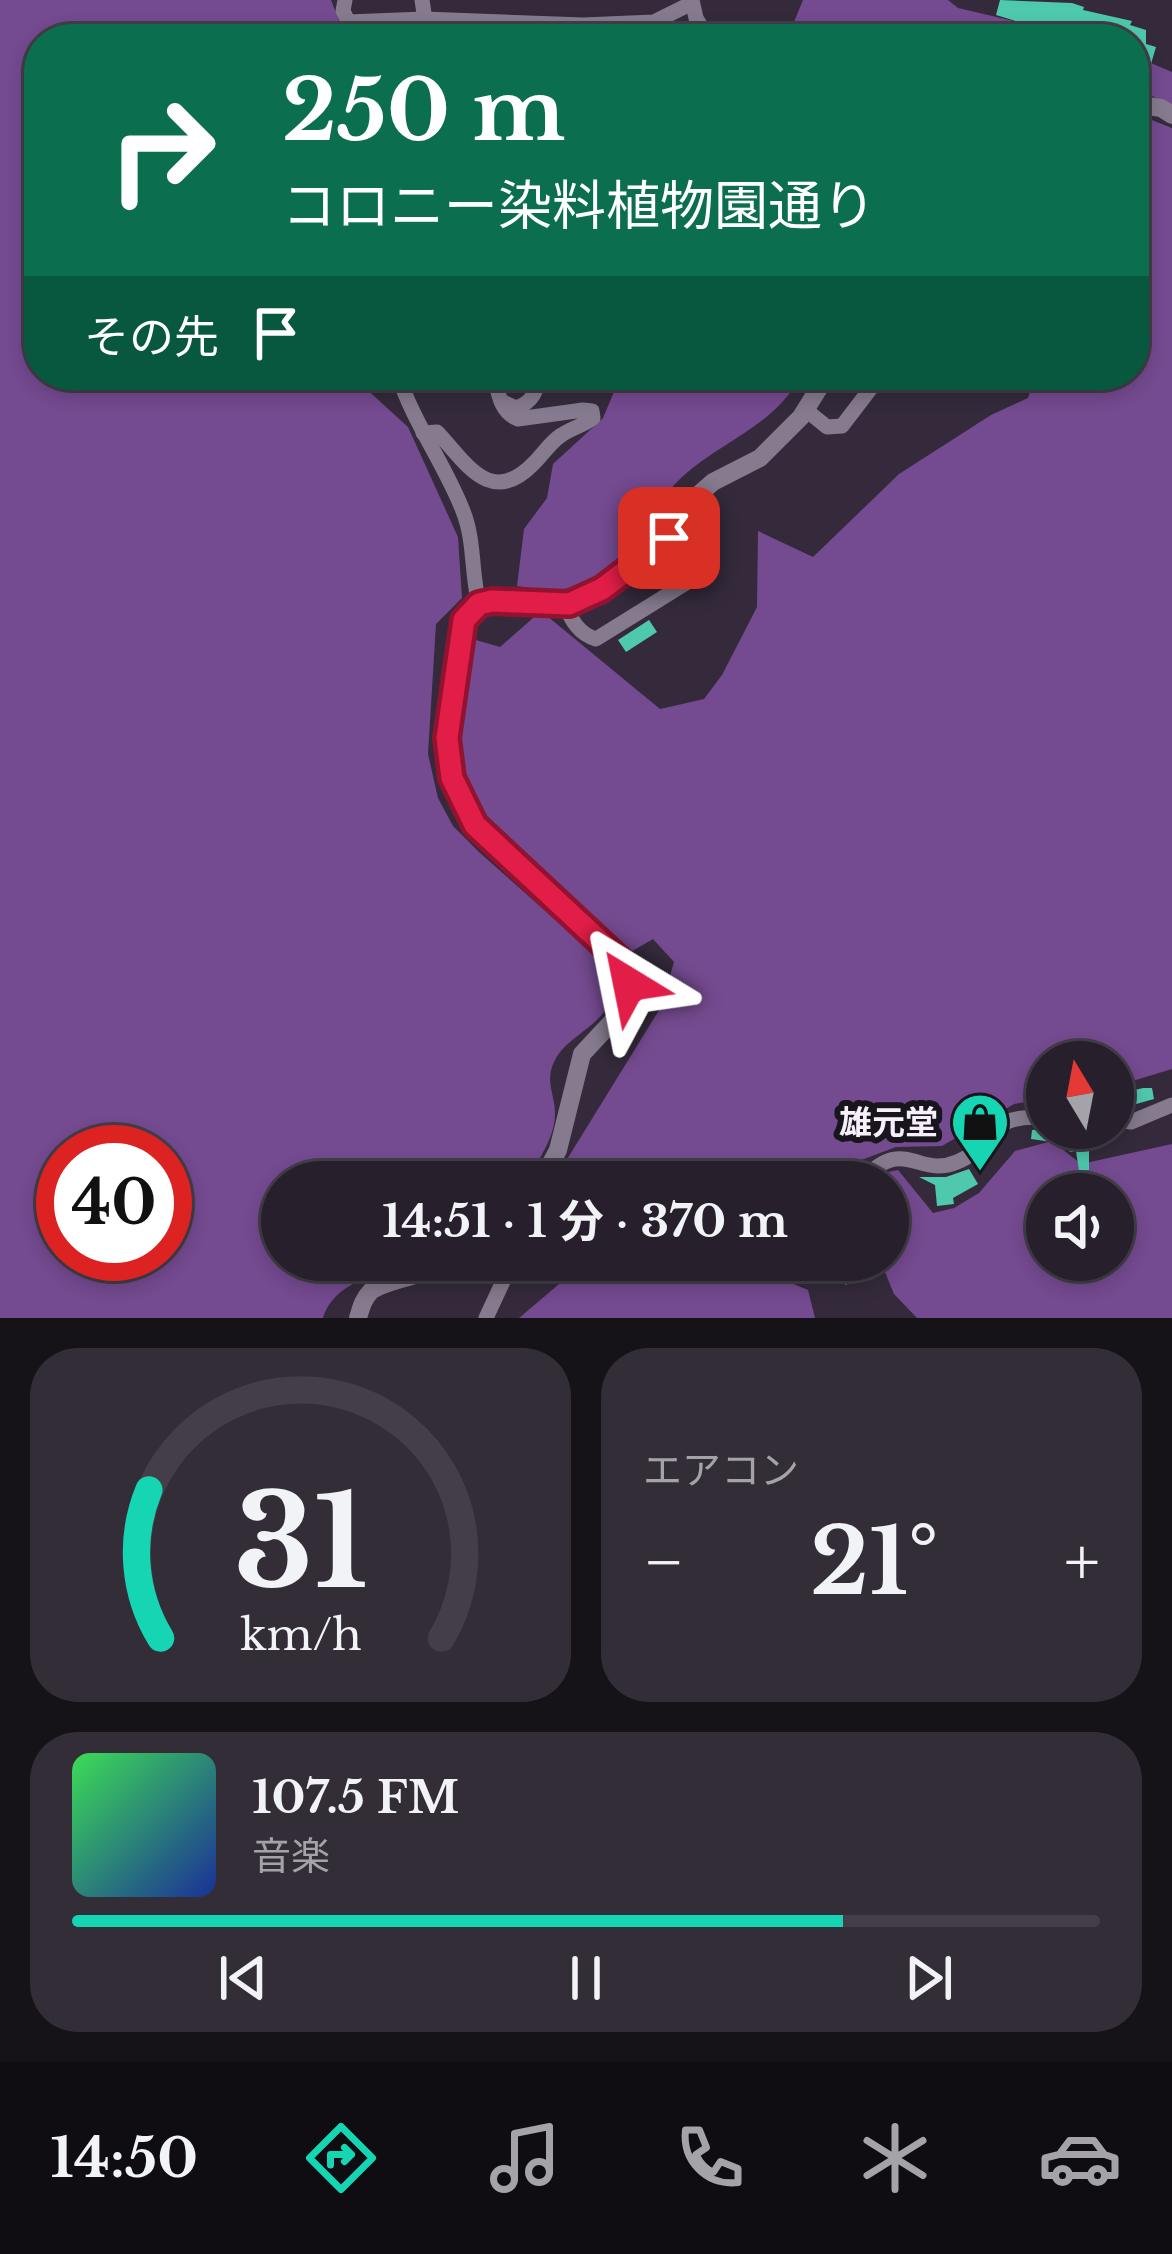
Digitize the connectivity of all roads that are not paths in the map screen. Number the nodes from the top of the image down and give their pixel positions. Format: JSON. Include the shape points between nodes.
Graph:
{"nodes":[{"id":1,"x":345,"y":0,"type":"edge"},
{"id":2,"x":422,"y":0,"type":"edge"},
{"id":3,"x":692,"y":1,"type":"edge"},
{"id":4,"x":424,"y":19,"type":"junction"},
{"id":5,"x":348,"y":22,"type":"joint"},
{"id":6,"x":425,"y":24,"type":"edge"},
{"id":7,"x":459,"y":24,"type":"edge"},
{"id":8,"x":662,"y":24,"type":"edge"},
{"id":9,"x":404,"y":390,"type":"edge"},
{"id":10,"x":498,"y":390,"type":"edge"},
{"id":11,"x":536,"y":390,"type":"edge"},
{"id":12,"x":818,"y":390,"type":"edge"},
{"id":13,"x":869,"y":390,"type":"edge"},
{"id":14,"x":501,"y":401,"type":"junction"},
{"id":15,"x":806,"y":410,"type":"junction"},
{"id":16,"x":423,"y":433,"type":"junction"},
{"id":17,"x":712,"y":567,"type":"dead end"},
{"id":18,"x":479,"y":604,"type":"junction"},
{"id":19,"x":565,"y":604,"type":"junction"},
{"id":20,"x":1172,"y":1105,"type":"edge"},
{"id":21,"x":1026,"y":1118,"type":"edge"},
{"id":22,"x":1134,"y":1121,"type":"edge"},
{"id":23,"x":552,"y":1161,"type":"edge"},
{"id":24,"x":887,"y":1161,"type":"edge"},
{"id":25,"x":400,"y":1281,"type":"edge"},
{"id":26,"x":500,"y":1281,"type":"edge"},
{"id":27,"x":358,"y":1318,"type":"edge"},
{"id":28,"x":486,"y":1318,"type":"edge"}],
"edges":[{"from":1,"to":5,"type":"street"},
{"from":2,"to":4,"type":"street"},
{"from":3,"to":8,"type":"street"},
{"from":4,"to":5,"type":"street"},
{"from":4,"to":6,"type":"street"},
{"from":4,"to":7,"type":"street"},
{"from":9,"to":16,"type":"street"},
{"from":10,"to":14,"type":"street"},
{"from":11,"to":14,"type":"street","via":[[523,405]]},
{"from":12,"to":15,"type":"street"},
{"from":13,"to":15,"type":"street","via":[[842,426],[827,427]]},
{"from":14,"to":16,"type":"street","via":[[518,419],[583,410],[592,418],[504,480],[472,473],[437,432]]},
{"from":15,"to":19,"type":"street","via":[[760,458],[697,496],[669,538],[602,589]]},
{"from":16,"to":18,"type":"street","via":[[470,529]]},
{"from":17,"to":19,"type":"street","via":[[596,639],[571,620]]},
{"from":18,"to":19,"type":"street"},
{"from":18,"to":23,"type":"street","via":[[464,620],[460,643],[447,738],[452,778],[475,825],[622,962],[629,984],[614,1024],[581,1054]]},
{"from":20,"to":22,"type":"street"},
{"from":21,"to":24,"type":"street","via":[[986,1134],[961,1161],[936,1168],[904,1157]]},
{"from":25,"to":27,"type":"street","via":[[375,1287]]},
{"from":26,"to":28,"type":"street"}]}
